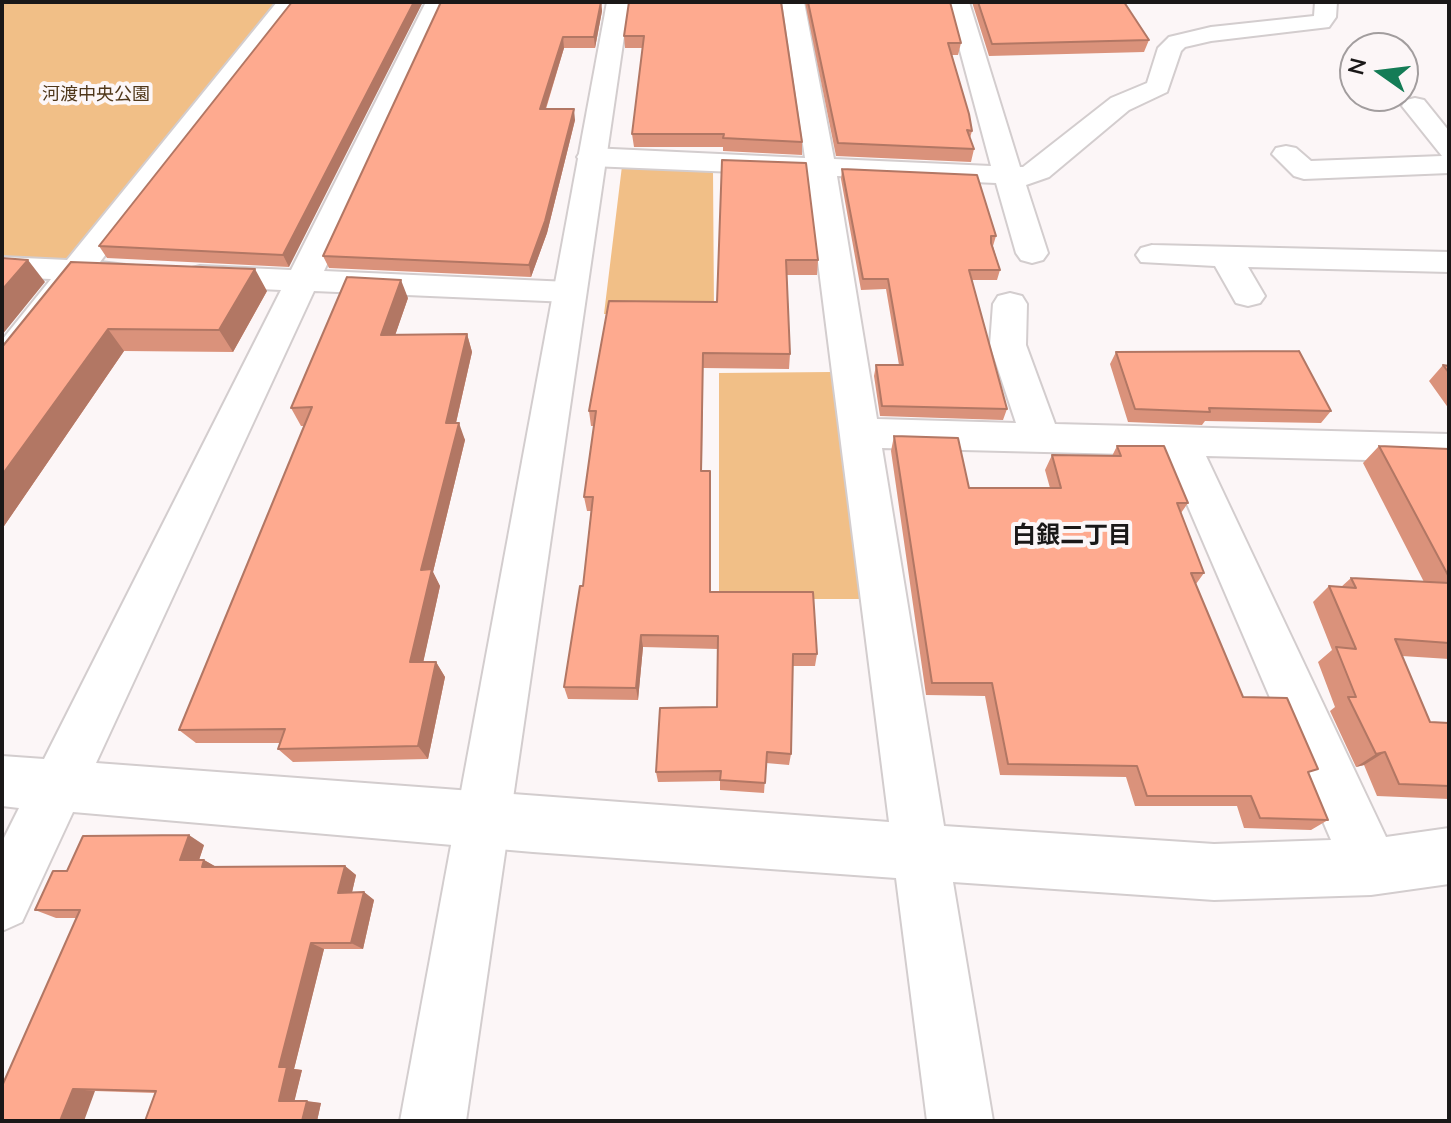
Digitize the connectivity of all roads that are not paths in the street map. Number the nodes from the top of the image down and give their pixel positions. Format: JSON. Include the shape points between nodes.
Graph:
{"nodes":[{"id":1,"x":289,"y":2,"type":"edge"},
{"id":2,"x":437,"y":2,"type":"edge"},
{"id":3,"x":618,"y":2,"type":"edge"},
{"id":4,"x":793,"y":2,"type":"edge"},
{"id":5,"x":958,"y":2,"type":"edge"},
{"id":6,"x":1326,"y":2,"type":"edge"},
{"id":7,"x":1419,"y":111,"type":"edge"},
{"id":8,"x":1449,"y":149,"type":"edge"},
{"id":9,"x":1286,"y":154,"type":"dead end"},
{"id":10,"x":591,"y":157,"type":"junction"},
{"id":11,"x":1449,"y":164,"type":"edge"},
{"id":12,"x":821,"y":168,"type":"junction"},
{"id":13,"x":1008,"y":175,"type":"junction"},
{"id":14,"x":1032,"y":253,"type":"dead end"},
{"id":15,"x":1152,"y":255,"type":"dead end"},
{"id":16,"x":1226,"y":256,"type":"junction"},
{"id":17,"x":1449,"y":262,"type":"edge"},
{"id":18,"x":2,"y":267,"type":"edge"},
{"id":19,"x":77,"y":271,"type":"junction"},
{"id":20,"x":302,"y":280,"type":"junction"},
{"id":21,"x":569,"y":292,"type":"junction"},
{"id":22,"x":1248,"y":296,"type":"dead end"},
{"id":23,"x":1010,"y":304,"type":"dead end"},
{"id":24,"x":2,"y":364,"type":"edge"},
{"id":25,"x":860,"y":433,"type":"junction"},
{"id":26,"x":1040,"y":437,"type":"junction"},
{"id":27,"x":1180,"y":442,"type":"junction"},
{"id":28,"x":1449,"y":448,"type":"edge"},
{"id":29,"x":2,"y":781,"type":"edge"},
{"id":30,"x":58,"y":784,"type":"junction"},
{"id":31,"x":484,"y":821,"type":"junction"},
{"id":32,"x":922,"y":853,"type":"junction"},
{"id":33,"x":1449,"y":856,"type":"edge"},
{"id":34,"x":1371,"y":867,"type":"junction"},
{"id":35,"x":2,"y":902,"type":"edge"},
{"id":36,"x":433,"y":1121,"type":"edge"},
{"id":37,"x":960,"y":1121,"type":"edge"}],
"edges":[{"from":1,"to":19,"type":"street"},
{"from":2,"to":20,"type":"street"},
{"from":3,"to":10,"type":"street"},
{"from":4,"to":12,"type":"street"},
{"from":5,"to":13,"type":"street"},
{"from":6,"to":13,"type":"street","via":[[1321,22],[1177,42],[1170,48],[1158,87],[1120,104],[1039,171]]},
{"from":7,"to":8,"type":"street"},
{"from":9,"to":11,"type":"street","via":[[1304,170]]},
{"from":10,"to":12,"type":"street"},
{"from":10,"to":21,"type":"street"},
{"from":12,"to":13,"type":"street"},
{"from":12,"to":25,"type":"street"},
{"from":13,"to":14,"type":"street"},
{"from":15,"to":16,"type":"street"},
{"from":16,"to":17,"type":"street"},
{"from":16,"to":22,"type":"street"},
{"from":18,"to":19,"type":"street"},
{"from":19,"to":20,"type":"street"},
{"from":19,"to":24,"type":"street"},
{"from":20,"to":21,"type":"street"},
{"from":20,"to":30,"type":"street"},
{"from":21,"to":31,"type":"street"},
{"from":23,"to":26,"type":"street","via":[[1008,345]]},
{"from":25,"to":26,"type":"street"},
{"from":25,"to":32,"type":"street"},
{"from":26,"to":27,"type":"street"},
{"from":27,"to":28,"type":"street"},
{"from":27,"to":34,"type":"street"},
{"from":29,"to":30,"type":"street"},
{"from":30,"to":31,"type":"street"},
{"from":30,"to":35,"type":"street"},
{"from":31,"to":32,"type":"street"},
{"from":31,"to":36,"type":"street"},
{"from":32,"to":34,"type":"street","via":[[1214,872]]},
{"from":32,"to":37,"type":"street"},
{"from":33,"to":34,"type":"street"}]}
